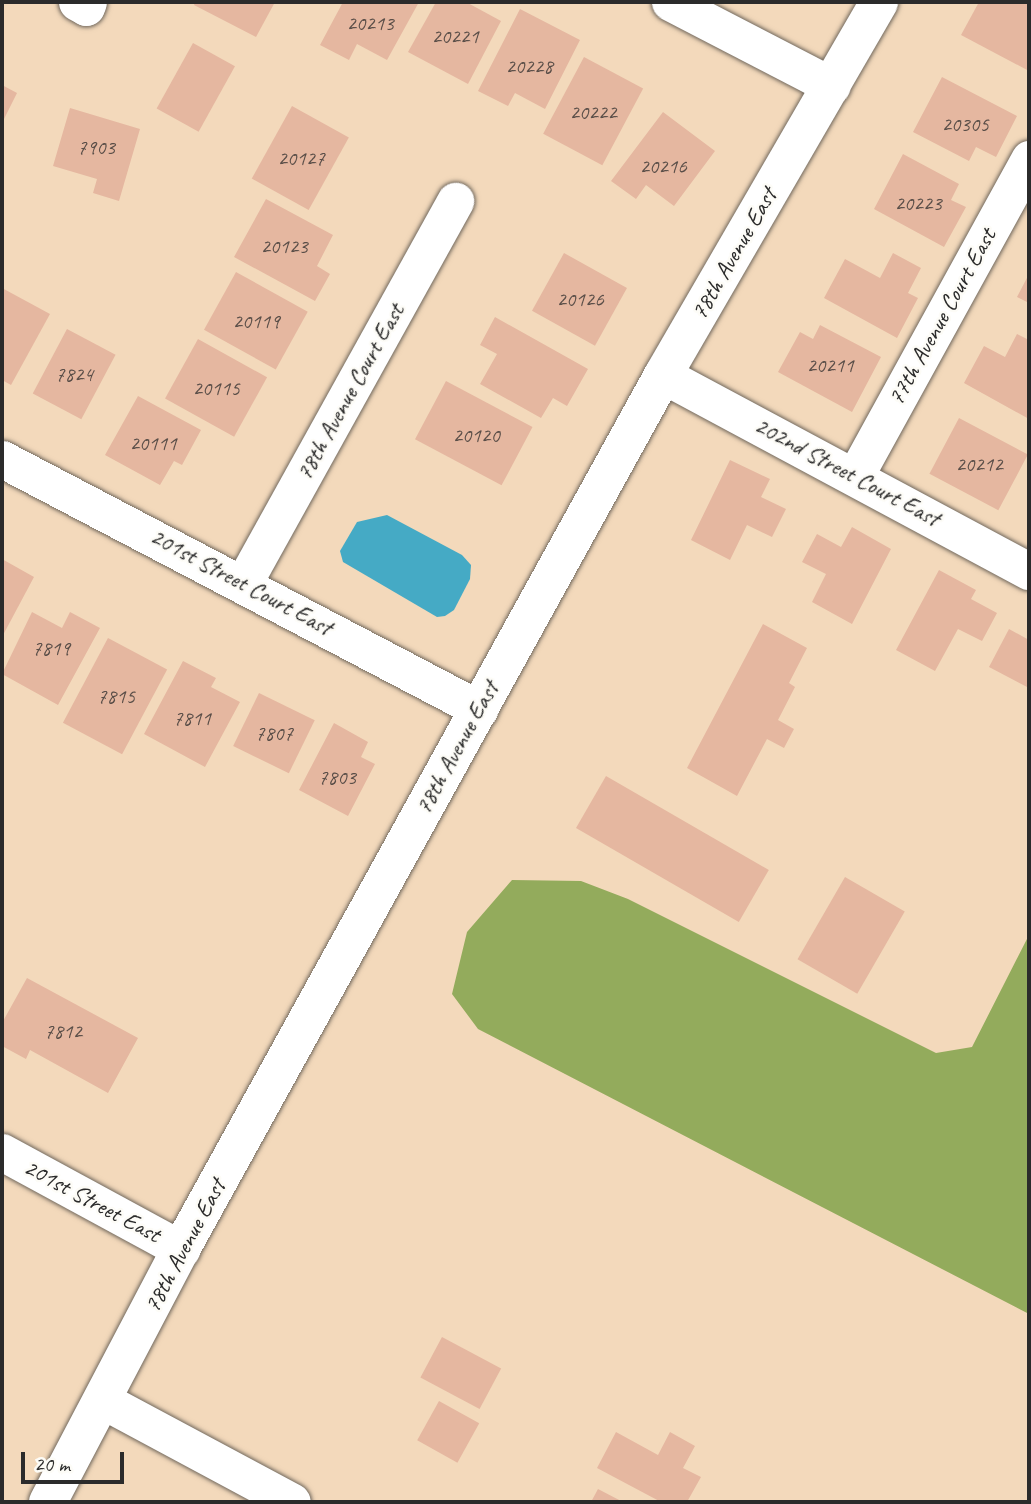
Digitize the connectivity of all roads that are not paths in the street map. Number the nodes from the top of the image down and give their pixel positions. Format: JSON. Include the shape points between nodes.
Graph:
{"nodes":[{"id":1,"x":670,"y":2,"type":"edge"},
{"id":2,"x":879,"y":2,"type":"edge"},
{"id":3,"x":832,"y":86,"type":"junction"},
{"id":4,"x":1029,"y":159,"type":"edge"},
{"id":5,"x":456,"y":201,"type":"dead end"},
{"id":6,"x":663,"y":375,"type":"junction"},
{"id":7,"x":2,"y":460,"type":"edge"},
{"id":8,"x":855,"y":476,"type":"junction"},
{"id":9,"x":1029,"y":571,"type":"edge"},
{"id":10,"x":244,"y":582,"type":"junction"},
{"id":11,"x":479,"y":709,"type":"junction"},
{"id":12,"x":2,"y":1152,"type":"edge"},
{"id":13,"x":181,"y":1249,"type":"junction"},
{"id":14,"x":104,"y":1401,"type":"junction"},
{"id":15,"x":48,"y":1502,"type":"edge"},
{"id":16,"x":292,"y":1502,"type":"edge"}],
"edges":[{"from":1,"to":3,"type":"street"},
{"from":2,"to":3,"type":"street","name":"78th Avenue East"},
{"from":3,"to":6,"type":"street","name":"78th Avenue East"},
{"from":4,"to":8,"type":"street","name":"77th Avenue Court East"},
{"from":5,"to":10,"type":"street","name":"78th Avenue Court East"},
{"from":6,"to":8,"type":"street","name":"202nd Street Court East"},
{"from":6,"to":11,"type":"street","name":"78th Avenue East"},
{"from":7,"to":10,"type":"street","name":"201st Street Court East"},
{"from":8,"to":9,"type":"street","name":"202nd Street Court East"},
{"from":10,"to":11,"type":"street","name":"201st Street Court East"},
{"from":11,"to":13,"type":"street","name":"78th Avenue East"},
{"from":12,"to":13,"type":"street","name":"201st Street East"},
{"from":13,"to":14,"type":"street","name":"78th Avenue East"},
{"from":14,"to":15,"type":"street","name":"78th Avenue East"},
{"from":14,"to":16,"type":"street"}]}
